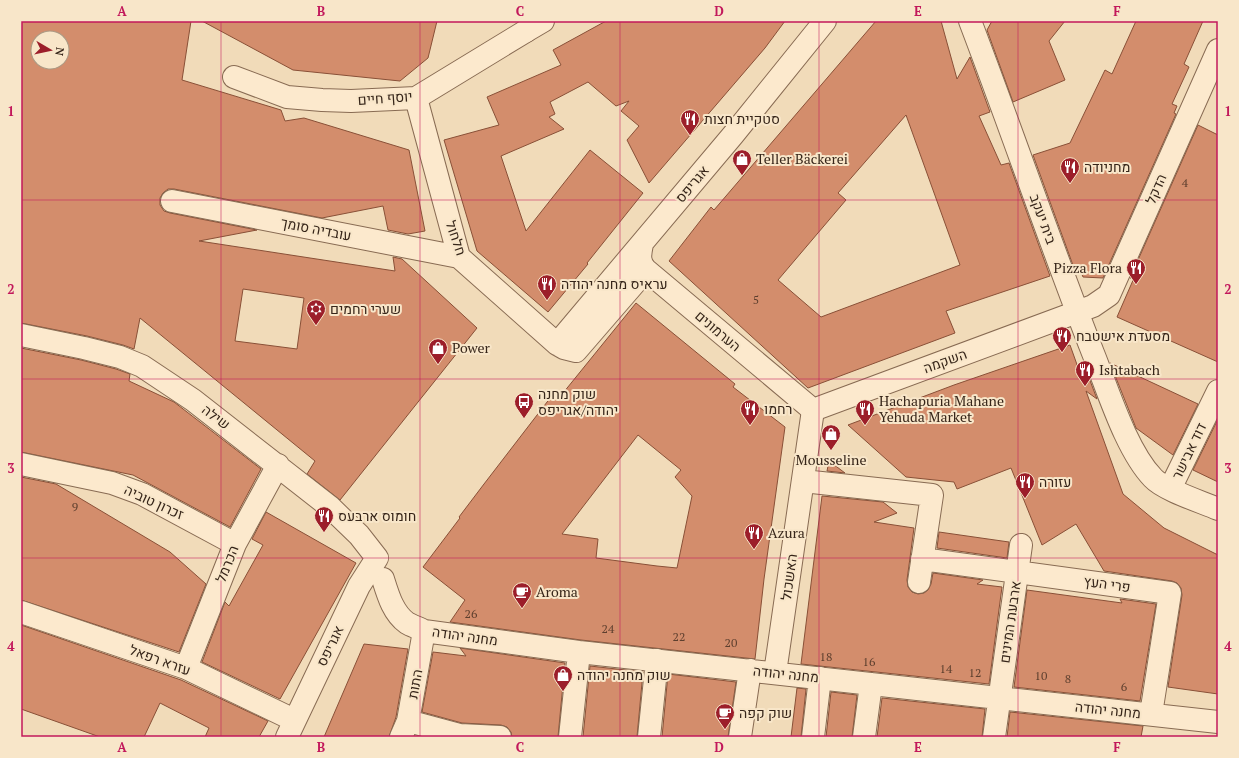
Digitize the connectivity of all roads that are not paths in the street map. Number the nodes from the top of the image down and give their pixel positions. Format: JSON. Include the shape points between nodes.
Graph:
{"nodes":[{"id":1,"x":825,"y":21,"type":"edge"},
{"id":2,"x":970,"y":21,"type":"edge"},
{"id":3,"x":535,"y":26,"type":"edge"},
{"id":4,"x":1218,"y":50,"type":"edge"},
{"id":5,"x":234,"y":77,"type":"dead end"},
{"id":6,"x":416,"y":98,"type":"junction"},
{"id":7,"x":172,"y":201,"type":"dead end"},
{"id":8,"x":642,"y":244,"type":"junction"},
{"id":9,"x":460,"y":257,"type":"junction"},
{"id":10,"x":646,"y":270,"type":"junction"},
{"id":11,"x":1078,"y":312,"type":"junction"},
{"id":12,"x":21,"y":336,"type":"edge"},
{"id":13,"x":567,"y":347,"type":"junction"},
{"id":14,"x":1218,"y":391,"type":"edge"},
{"id":15,"x":813,"y":410,"type":"junction"},
{"id":16,"x":21,"y":464,"type":"edge"},
{"id":17,"x":278,"y":465,"type":"junction"},
{"id":18,"x":803,"y":481,"type":"junction"},
{"id":19,"x":1170,"y":489,"type":"junction"},
{"id":20,"x":1218,"y":509,"type":"edge"},
{"id":21,"x":235,"y":544,"type":"junction"},
{"id":22,"x":1021,"y":545,"type":"dead end"},
{"id":23,"x":377,"y":558,"type":"joint"},
{"id":24,"x":922,"y":559,"type":"junction"},
{"id":25,"x":1018,"y":572,"type":"junction"},
{"id":26,"x":383,"y":579,"type":"dead end"},
{"id":27,"x":919,"y":582,"type":"dead end"},
{"id":28,"x":21,"y":612,"type":"edge"},
{"id":29,"x":424,"y":631,"type":"junction"},
{"id":30,"x":579,"y":652,"type":"junction"},
{"id":31,"x":657,"y":660,"type":"junction"},
{"id":32,"x":186,"y":668,"type":"junction"},
{"id":33,"x":750,"y":670,"type":"junction"},
{"id":34,"x":775,"y":673,"type":"junction"},
{"id":35,"x":820,"y":678,"type":"junction"},
{"id":36,"x":871,"y":684,"type":"junction"},
{"id":37,"x":999,"y":698,"type":"junction"},
{"id":38,"x":1151,"y":714,"type":"junction"},
{"id":39,"x":1218,"y":722,"type":"edge"},
{"id":40,"x":291,"y":729,"type":"edge"},
{"id":41,"x":404,"y":729,"type":"edge"},
{"id":42,"x":500,"y":737,"type":"edge"},
{"id":43,"x":570,"y":737,"type":"edge"},
{"id":44,"x":649,"y":737,"type":"edge"},
{"id":45,"x":740,"y":737,"type":"edge"},
{"id":46,"x":813,"y":737,"type":"edge"},
{"id":47,"x":864,"y":737,"type":"edge"},
{"id":48,"x":994,"y":737,"type":"edge"}],
"edges":[{"from":1,"to":8,"type":"street","name":"אגריפס"},
{"from":2,"to":11,"type":"street","name":"בית יעקב"},
{"from":3,"to":6,"type":"street","name":"יוסף חיים"},
{"from":4,"to":11,"type":"street","name":"הדקל","via":[[1109,295]]},
{"from":5,"to":6,"type":"street","name":"יוסף חיים","via":[[287,97],[351,101]]},
{"from":6,"to":9,"type":"street","name":"חלחול"},
{"from":7,"to":9,"type":"street","name":"עובדיה סומך"},
{"from":8,"to":10,"type":"street","via":[[640,259]]},
{"from":8,"to":13,"type":"street","name":"אגריפס"},
{"from":9,"to":13,"type":"street","name":"חלחול"},
{"from":10,"to":13,"type":"street"},
{"from":10,"to":15,"type":"street","name":"הערמונים"},
{"from":11,"to":15,"type":"street","name":"השקמה"},
{"from":11,"to":19,"type":"street","name":"בית יעקב","via":[[1138,459],[1153,479]]},
{"from":12,"to":17,"type":"street","name":"שילה","via":[[84,348],[120,357],[142,366],[193,400]]},
{"from":14,"to":19,"type":"street","name":"דוד אבישר"},
{"from":15,"to":18,"type":"street","name":"האשכול"},
{"from":16,"to":21,"type":"street","name":"זכרון טוביה","via":[[112,483],[142,494]]},
{"from":17,"to":21,"type":"street","name":"הכרמל"},
{"from":17,"to":23,"type":"street","name":"שילה","via":[[345,520]]},
{"from":18,"to":24,"type":"street","via":[[932,495]]},
{"from":18,"to":34,"type":"street","name":"האשכול"},
{"from":19,"to":20,"type":"street","name":"בית יעקב"},
{"from":21,"to":32,"type":"street","name":"הכרמל"},
{"from":22,"to":25,"type":"street","name":"ארבעת המינים"},
{"from":23,"to":40,"type":"street","name":"אגריפס","via":[[358,586]]},
{"from":24,"to":25,"type":"street","name":"פרי העץ"},
{"from":24,"to":27,"type":"street"},
{"from":25,"to":37,"type":"street","name":"ארבעת המינים"},
{"from":25,"to":38,"type":"street","name":"פרי העץ","via":[[1170,593]]},
{"from":26,"to":29,"type":"street","name":"מחנה יהודה","via":[[389,600],[398,613],[407,622]]},
{"from":28,"to":32,"type":"street","name":"עזרא רפאל"},
{"from":29,"to":30,"type":"street","name":"מחנה יהודה"},
{"from":29,"to":41,"type":"street","name":"התות"},
{"from":30,"to":31,"type":"street","name":"מחנה יהודה"},
{"from":30,"to":43,"type":"street"},
{"from":31,"to":33,"type":"street","name":"מחנה יהודה"},
{"from":31,"to":44,"type":"street"},
{"from":32,"to":40,"type":"street","name":"עזרא רפאל"},
{"from":33,"to":34,"type":"street","name":"מחנה יהודה"},
{"from":33,"to":45,"type":"street"},
{"from":34,"to":35,"type":"street","name":"מחנה יהודה"},
{"from":35,"to":36,"type":"street","name":"מחנה יהודה"},
{"from":35,"to":46,"type":"street"},
{"from":36,"to":37,"type":"street","name":"מחנה יהודה"},
{"from":36,"to":47,"type":"street"},
{"from":37,"to":38,"type":"street","name":"מחנה יהודה"},
{"from":37,"to":48,"type":"street","name":"ארבעת המינים"},
{"from":38,"to":39,"type":"street","name":"מחנה יהודה"},
{"from":41,"to":42,"type":"street"}]}
